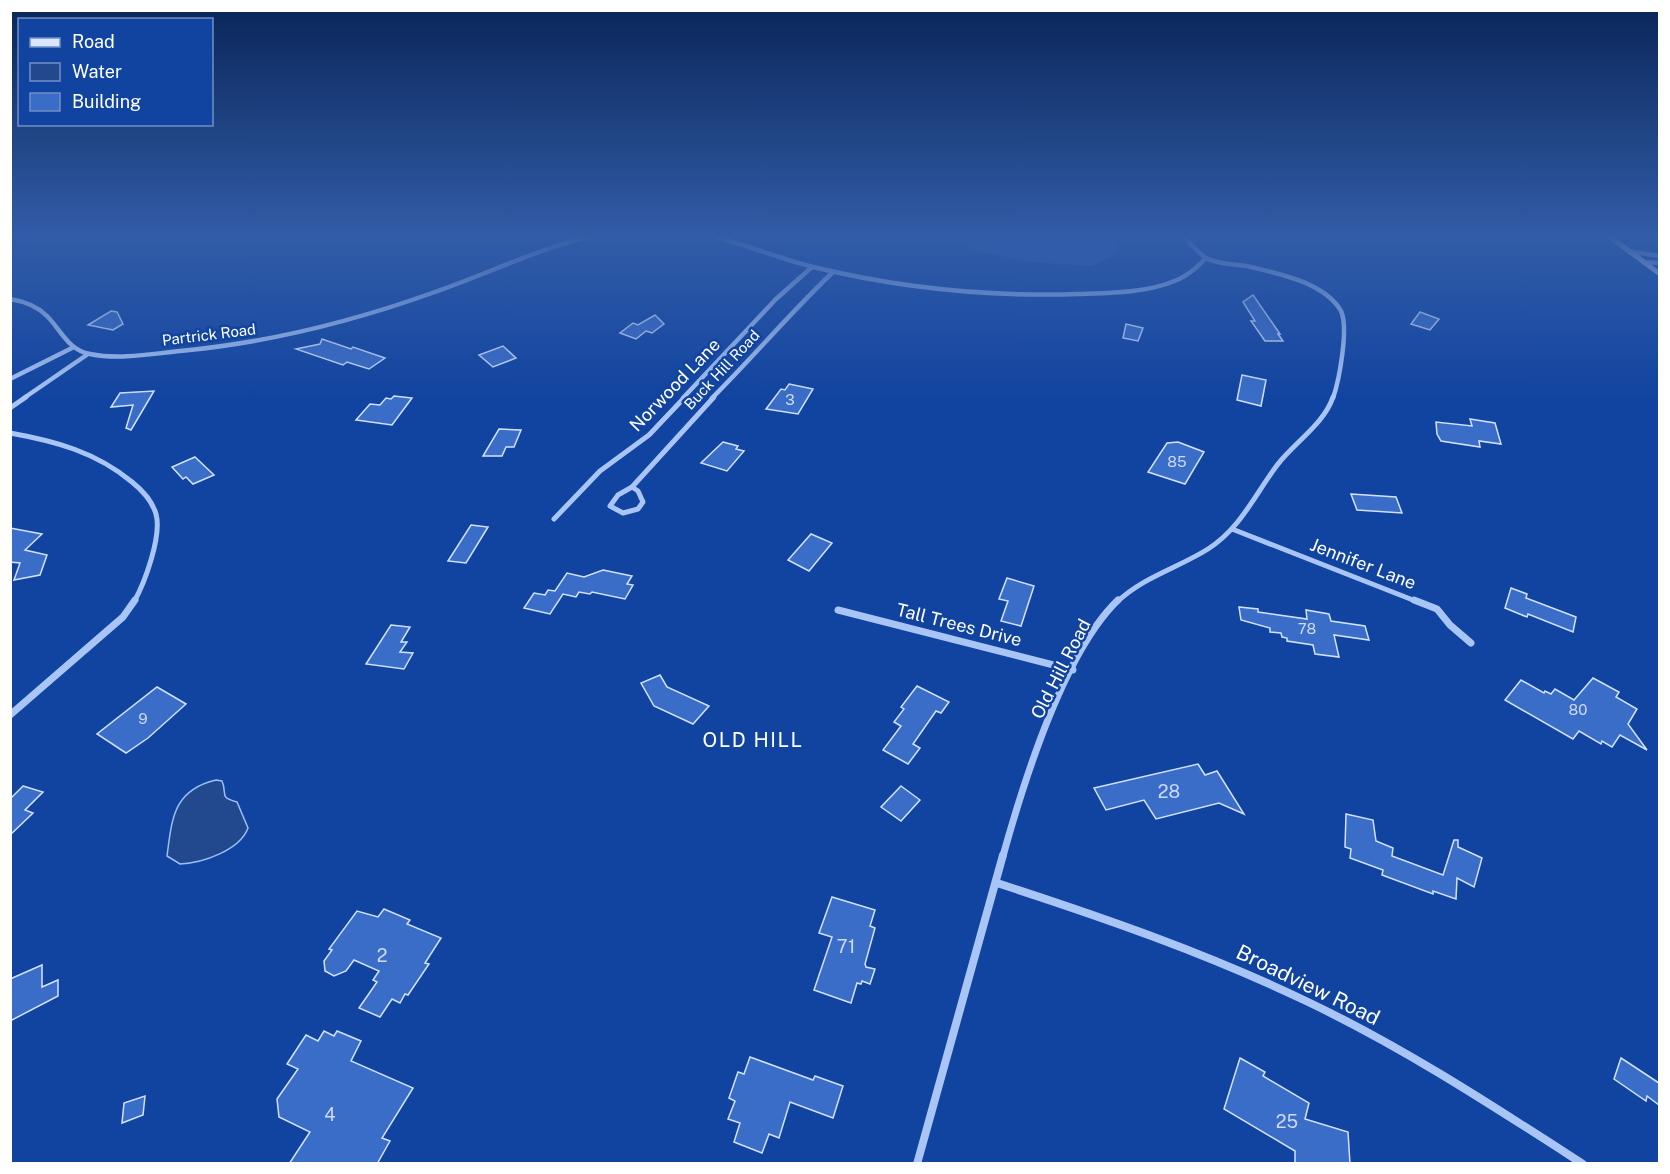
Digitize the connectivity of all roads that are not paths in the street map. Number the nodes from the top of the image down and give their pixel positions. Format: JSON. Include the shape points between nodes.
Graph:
{"nodes":[{"id":1,"x":440,"y":290,"type":"edge"},
{"id":2,"x":786,"y":290,"type":"edge"},
{"id":3,"x":814,"y":290,"type":"edge"},
{"id":4,"x":966,"y":290,"type":"edge"},
{"id":5,"x":1138,"y":290,"type":"edge"},
{"id":6,"x":1312,"y":290,"type":"edge"},
{"id":7,"x":10,"y":299,"type":"edge"},
{"id":8,"x":72,"y":348,"type":"junction"},
{"id":9,"x":88,"y":354,"type":"junction"},
{"id":10,"x":10,"y":380,"type":"edge"},
{"id":11,"x":10,"y":408,"type":"edge"},
{"id":12,"x":10,"y":433,"type":"edge"},
{"id":13,"x":632,"y":488,"type":"junction"},
{"id":14,"x":554,"y":519,"type":"dead end"},
{"id":15,"x":1232,"y":530,"type":"junction"},
{"id":16,"x":838,"y":610,"type":"dead end"},
{"id":17,"x":1471,"y":643,"type":"dead end"},
{"id":18,"x":1073,"y":670,"type":"junction"},
{"id":19,"x":10,"y":715,"type":"edge"},
{"id":20,"x":997,"y":883,"type":"junction"},
{"id":21,"x":917,"y":1164,"type":"edge"},
{"id":22,"x":1583,"y":1164,"type":"edge"}],
"edges":[{"from":1,"to":9,"type":"street","name":"Partrick Road","via":[[295,335],[189,351]]},
{"from":2,"to":14,"type":"street","name":"Norwood Lane","via":[[649,435],[600,471]]},
{"from":3,"to":13,"type":"street","name":"Buck Hill Road"},
{"from":4,"to":5,"type":"street","via":[[1081,294]]},
{"from":6,"to":15,"type":"street","name":"Old Hill Road","via":[[1340,310],[1343,321],[1332,400]]},
{"from":7,"to":8,"type":"street","via":[[45,314]]},
{"from":8,"to":9,"type":"street","name":"Partrick Road"},
{"from":8,"to":10,"type":"street"},
{"from":9,"to":11,"type":"street"},
{"from":12,"to":19,"type":"street","via":[[84,450],[117,468],[148,496],[157,519],[151,556],[134,604]]},
{"from":13,"to":13,"type":"street","name":"Buck Hill Road","via":[[643,502],[638,509],[623,514],[615,511],[610,506],[612,500]]},
{"from":15,"to":17,"type":"street","name":"Jennifer Lane","via":[[1437,609]]},
{"from":15,"to":18,"type":"street","name":"Old Hill Road","via":[[1199,555],[1146,579],[1124,595],[1100,623]]},
{"from":16,"to":18,"type":"street","name":"Tall Trees Drive"},
{"from":18,"to":20,"type":"street","name":"Old Hill Road","via":[[1022,793]]},
{"from":20,"to":21,"type":"street","name":"Old Hill Road"},
{"from":20,"to":22,"type":"street","name":"Broadview Road","via":[[1146,932],[1320,1008],[1395,1047]]}]}
